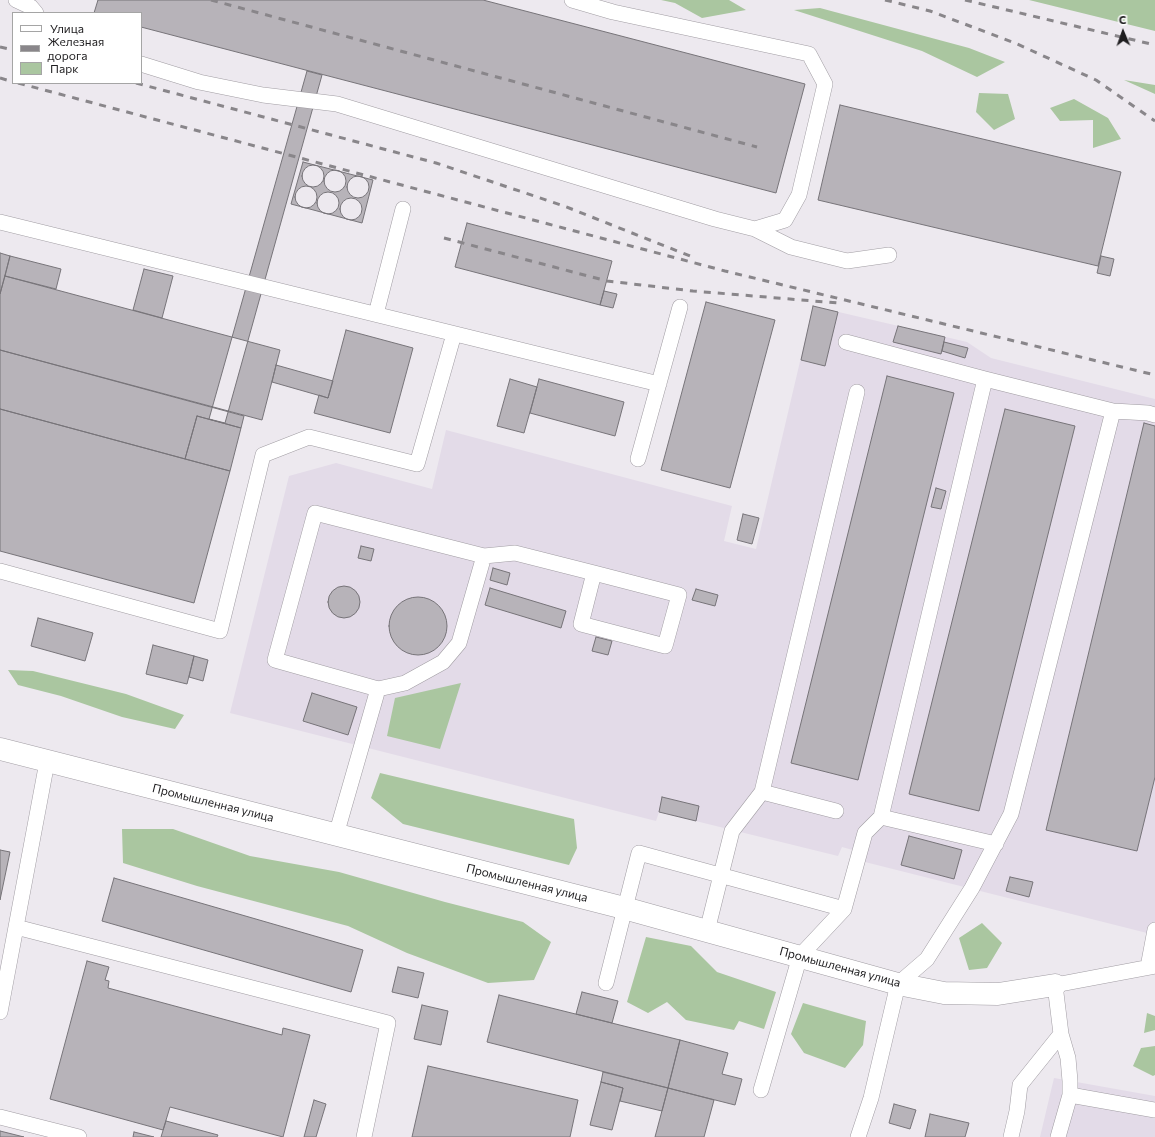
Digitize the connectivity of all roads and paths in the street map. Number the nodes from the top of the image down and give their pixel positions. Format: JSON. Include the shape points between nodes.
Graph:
{"nodes":[{"id":1,"x":16,"y":0,"type":"edge"},
{"id":2,"x":572,"y":0,"type":"edge"},
{"id":3,"x":35,"y":12,"type":"edge"},
{"id":4,"x":142,"y":64,"type":"edge"},
{"id":5,"x":404,"y":209,"type":"dead end"},
{"id":6,"x":0,"y":222,"type":"edge"},
{"id":7,"x":755,"y":229,"type":"junction"},
{"id":8,"x":889,"y":255,"type":"dead end"},
{"id":9,"x":680,"y":307,"type":"dead end"},
{"id":10,"x":376,"y":314,"type":"junction"},
{"id":11,"x":454,"y":334,"type":"junction"},
{"id":12,"x":846,"y":342,"type":"dead end"},
{"id":13,"x":985,"y":379,"type":"junction"},
{"id":14,"x":659,"y":384,"type":"junction"},
{"id":15,"x":857,"y":392,"type":"dead end"},
{"id":16,"x":1113,"y":411,"type":"junction"},
{"id":17,"x":1155,"y":415,"type":"edge"},
{"id":18,"x":638,"y":459,"type":"dead end"},
{"id":19,"x":484,"y":556,"type":"junction"},
{"id":20,"x":0,"y":571,"type":"edge"},
{"id":21,"x":594,"y":573,"type":"junction"},
{"id":22,"x":378,"y":689,"type":"junction"},
{"id":23,"x":0,"y":749,"type":"edge"},
{"id":24,"x":47,"y":762,"type":"junction"},
{"id":25,"x":762,"y":792,"type":"junction"},
{"id":26,"x":836,"y":812,"type":"dead end"},
{"id":27,"x":881,"y":817,"type":"junction"},
{"id":28,"x":336,"y":835,"type":"junction"},
{"id":29,"x":996,"y":844,"type":"junction"},
{"id":30,"x":721,"y":874,"type":"junction"},
{"id":31,"x":624,"y":908,"type":"junction"},
{"id":32,"x":844,"y":909,"type":"junction"},
{"id":33,"x":16,"y":927,"type":"junction"},
{"id":34,"x":1155,"y":930,"type":"edge"},
{"id":35,"x":707,"y":931,"type":"junction"},
{"id":36,"x":800,"y":956,"type":"junction"},
{"id":37,"x":1152,"y":967,"type":"edge"},
{"id":38,"x":606,"y":984,"type":"dead end"},
{"id":39,"x":898,"y":984,"type":"junction"},
{"id":40,"x":1055,"y":985,"type":"junction"},
{"id":41,"x":0,"y":1012,"type":"edge"},
{"id":42,"x":1061,"y":1034,"type":"junction"},
{"id":43,"x":761,"y":1090,"type":"dead end"},
{"id":44,"x":1070,"y":1095,"type":"junction"},
{"id":45,"x":1155,"y":1110,"type":"edge"},
{"id":46,"x":0,"y":1117,"type":"edge"},
{"id":47,"x":79,"y":1137,"type":"edge"},
{"id":48,"x":364,"y":1137,"type":"edge"},
{"id":49,"x":858,"y":1137,"type":"edge"},
{"id":50,"x":1011,"y":1137,"type":"edge"},
{"id":51,"x":1058,"y":1137,"type":"edge"}],
"edges":[{"from":1,"to":3,"type":"lane","via":[[31,7]]},
{"from":2,"to":7,"type":"lane","via":[[613,12],[809,54],[825,84],[799,195],[785,220]]},
{"from":4,"to":7,"type":"lane","via":[[199,82],[263,95],[338,104]]},
{"from":5,"to":10,"type":"lane"},
{"from":6,"to":10,"type":"lane"},
{"from":7,"to":8,"type":"lane","via":[[791,247],[847,261]]},
{"from":9,"to":14,"type":"lane"},
{"from":10,"to":11,"type":"lane"},
{"from":11,"to":14,"type":"lane"},
{"from":11,"to":20,"type":"lane","via":[[417,464],[309,437],[262,455],[220,631]]},
{"from":12,"to":13,"type":"lane"},
{"from":13,"to":16,"type":"lane"},
{"from":13,"to":27,"type":"lane"},
{"from":14,"to":18,"type":"lane"},
{"from":15,"to":25,"type":"lane"},
{"from":16,"to":17,"type":"lane"},
{"from":16,"to":29,"type":"lane","via":[[1011,814]]},
{"from":19,"to":21,"type":"lane","via":[[515,553]]},
{"from":19,"to":22,"type":"lane","via":[[458,643],[447,658],[405,683]]},
{"from":19,"to":22,"type":"lane","via":[[315,513],[275,660]]},
{"from":21,"to":21,"type":"lane","via":[[581,624],[665,646],[679,595]]},
{"from":22,"to":28,"type":"lane"},
{"from":23,"to":24,"type":"street","name":"Промышленная улица"},
{"from":24,"to":28,"type":"street","name":"Промышленная улица"},
{"from":24,"to":33,"type":"lane"},
{"from":25,"to":26,"type":"lane"},
{"from":25,"to":30,"type":"lane","via":[[732,831]]},
{"from":27,"to":29,"type":"lane"},
{"from":27,"to":32,"type":"lane","via":[[865,833]]},
{"from":28,"to":31,"type":"street","name":"Промышленная улица"},
{"from":29,"to":39,"type":"lane","via":[[928,959]]},
{"from":30,"to":31,"type":"lane","via":[[639,853]]},
{"from":30,"to":32,"type":"lane"},
{"from":30,"to":35,"type":"lane"},
{"from":31,"to":35,"type":"street","name":"Промышленная улица"},
{"from":31,"to":38,"type":"lane"},
{"from":32,"to":36,"type":"lane"},
{"from":33,"to":41,"type":"lane"},
{"from":33,"to":48,"type":"lane","via":[[388,1024]]},
{"from":34,"to":37,"type":"lane"},
{"from":35,"to":36,"type":"street","name":"Промышленная улица"},
{"from":36,"to":39,"type":"street","name":"Промышленная улица"},
{"from":36,"to":43,"type":"lane"},
{"from":37,"to":40,"type":"lane"},
{"from":39,"to":40,"type":"street","name":"Промышленная улица","via":[[944,993],[998,994]]},
{"from":39,"to":49,"type":"lane","via":[[871,1098]]},
{"from":40,"to":42,"type":"lane"},
{"from":42,"to":44,"type":"lane","via":[[1068,1058]]},
{"from":42,"to":50,"type":"lane","via":[[1020,1085]]},
{"from":44,"to":45,"type":"lane"},
{"from":44,"to":51,"type":"lane"},
{"from":46,"to":47,"type":"lane"}]}
